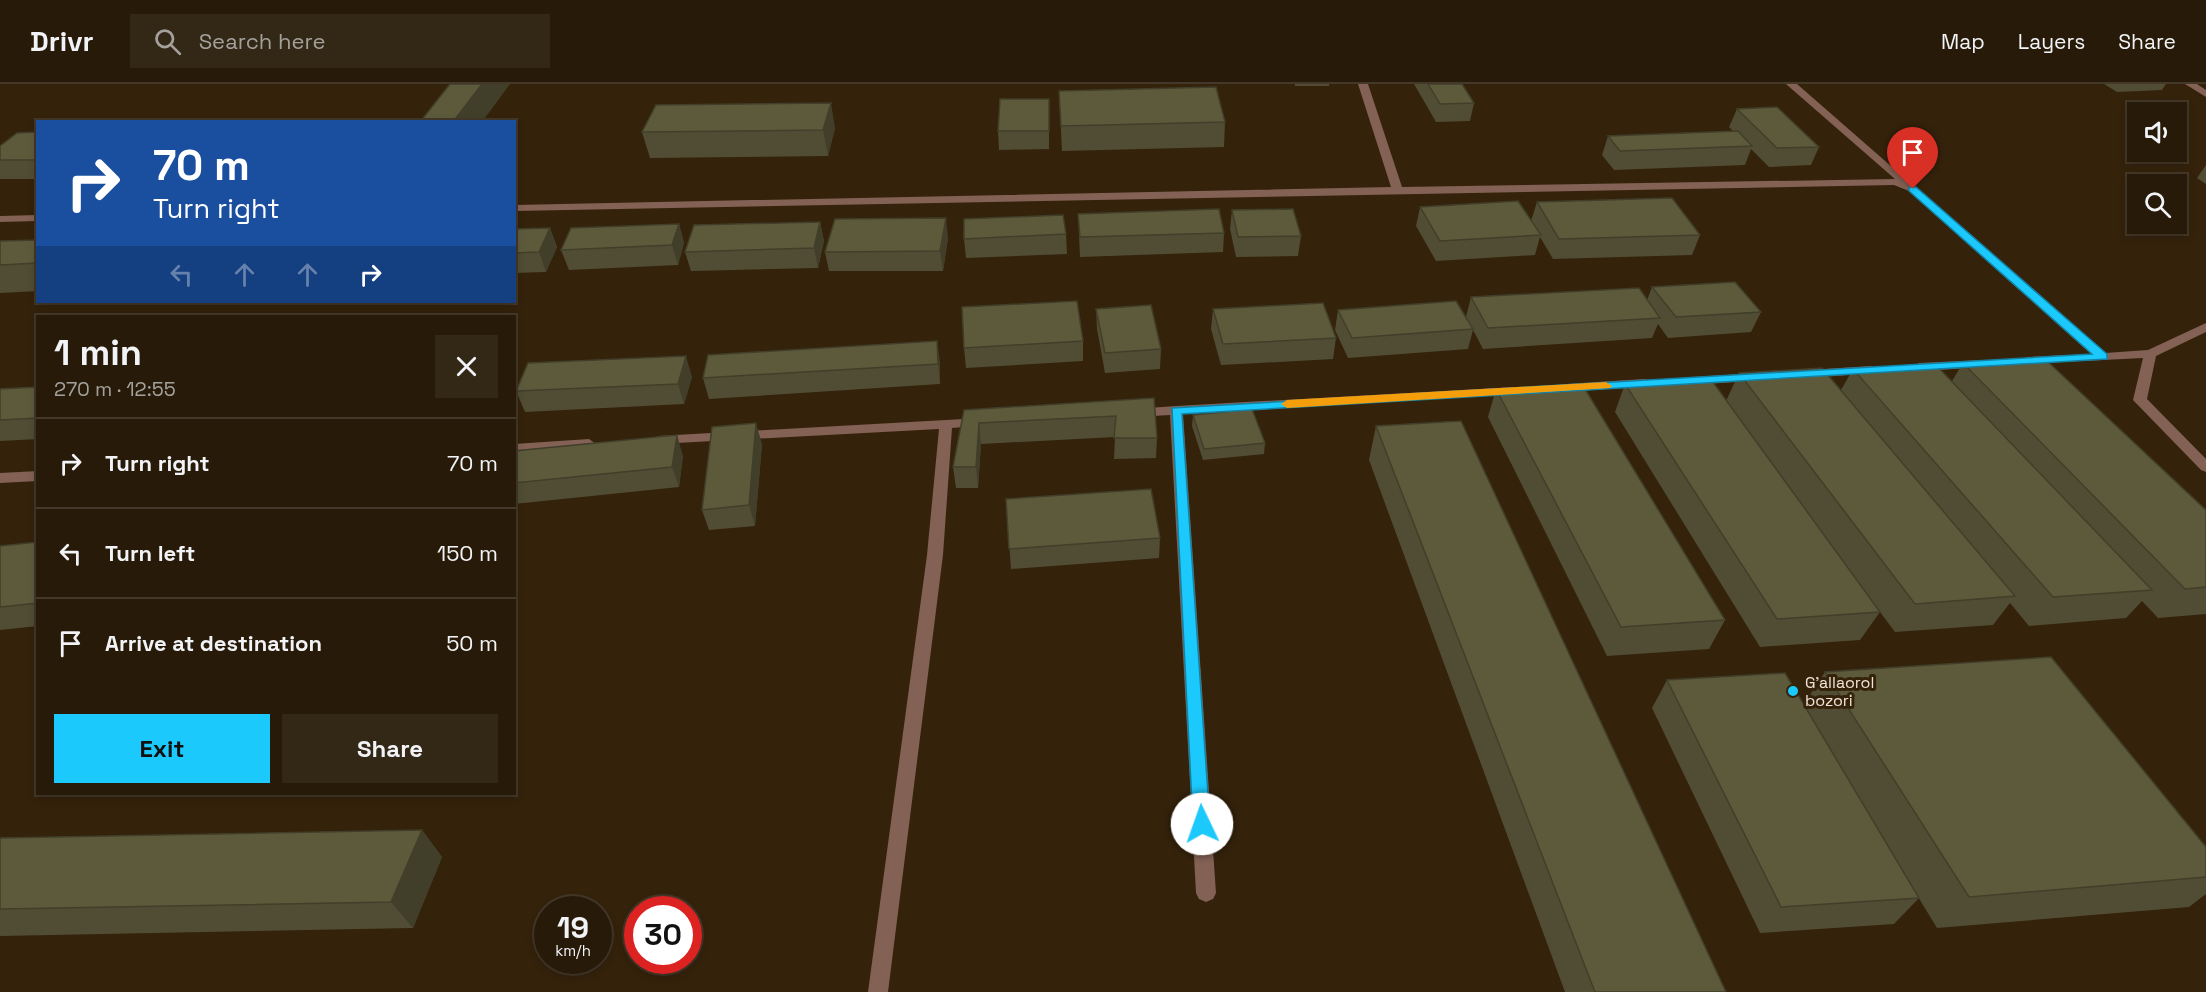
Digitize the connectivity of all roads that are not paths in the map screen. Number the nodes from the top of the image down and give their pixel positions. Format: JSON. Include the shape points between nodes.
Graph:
{"nodes":[{"id":1,"x":1363,"y":84,"type":"edge"},
{"id":2,"x":1791,"y":84,"type":"edge"},
{"id":3,"x":2190,"y":84,"type":"edge"},
{"id":4,"x":2206,"y":94,"type":"edge"},
{"id":5,"x":1913,"y":189,"type":"junction"},
{"id":6,"x":1398,"y":191,"type":"junction"},
{"id":7,"x":516,"y":208,"type":"edge"},
{"id":8,"x":36,"y":218,"type":"edge"},
{"id":9,"x":0,"y":219,"type":"edge"},
{"id":10,"x":2206,"y":327,"type":"edge"},
{"id":11,"x":2150,"y":354,"type":"junction"},
{"id":12,"x":2102,"y":357,"type":"junction"},
{"id":13,"x":1794,"y":375,"type":"edge"},
{"id":14,"x":1770,"y":376,"type":"edge"},
{"id":15,"x":1556,"y":388,"type":"edge"},
{"id":16,"x":1532,"y":390,"type":"edge"},
{"id":17,"x":1176,"y":410,"type":"junction"},
{"id":18,"x":1118,"y":414,"type":"edge"},
{"id":19,"x":992,"y":421,"type":"edge"},
{"id":20,"x":946,"y":424,"type":"junction"},
{"id":21,"x":643,"y":441,"type":"edge"},
{"id":22,"x":608,"y":443,"type":"edge"},
{"id":23,"x":516,"y":449,"type":"edge"},
{"id":24,"x":2206,"y":467,"type":"edge"},
{"id":25,"x":36,"y":476,"type":"edge"},
{"id":26,"x":0,"y":478,"type":"edge"},
{"id":27,"x":1206,"y":893,"type":"dead end"},
{"id":28,"x":878,"y":992,"type":"edge"}],
"edges":[{"from":1,"to":6,"type":"street"},
{"from":2,"to":5,"type":"street"},
{"from":3,"to":4,"type":"street"},
{"from":5,"to":6,"type":"street","via":[[1895,182],[1866,181]]},
{"from":5,"to":12,"type":"street"},
{"from":6,"to":7,"type":"street"},
{"from":8,"to":9,"type":"street"},
{"from":10,"to":11,"type":"street"},
{"from":11,"to":12,"type":"street"},
{"from":11,"to":24,"type":"street","via":[[2140,400]]},
{"from":12,"to":13,"type":"street"},
{"from":14,"to":15,"type":"street"},
{"from":16,"to":17,"type":"street"},
{"from":17,"to":18,"type":"street"},
{"from":17,"to":27,"type":"street"},
{"from":19,"to":20,"type":"street"},
{"from":20,"to":21,"type":"street"},
{"from":20,"to":28,"type":"street","via":[[935,555]]},
{"from":22,"to":23,"type":"street"},
{"from":25,"to":26,"type":"street"}]}
